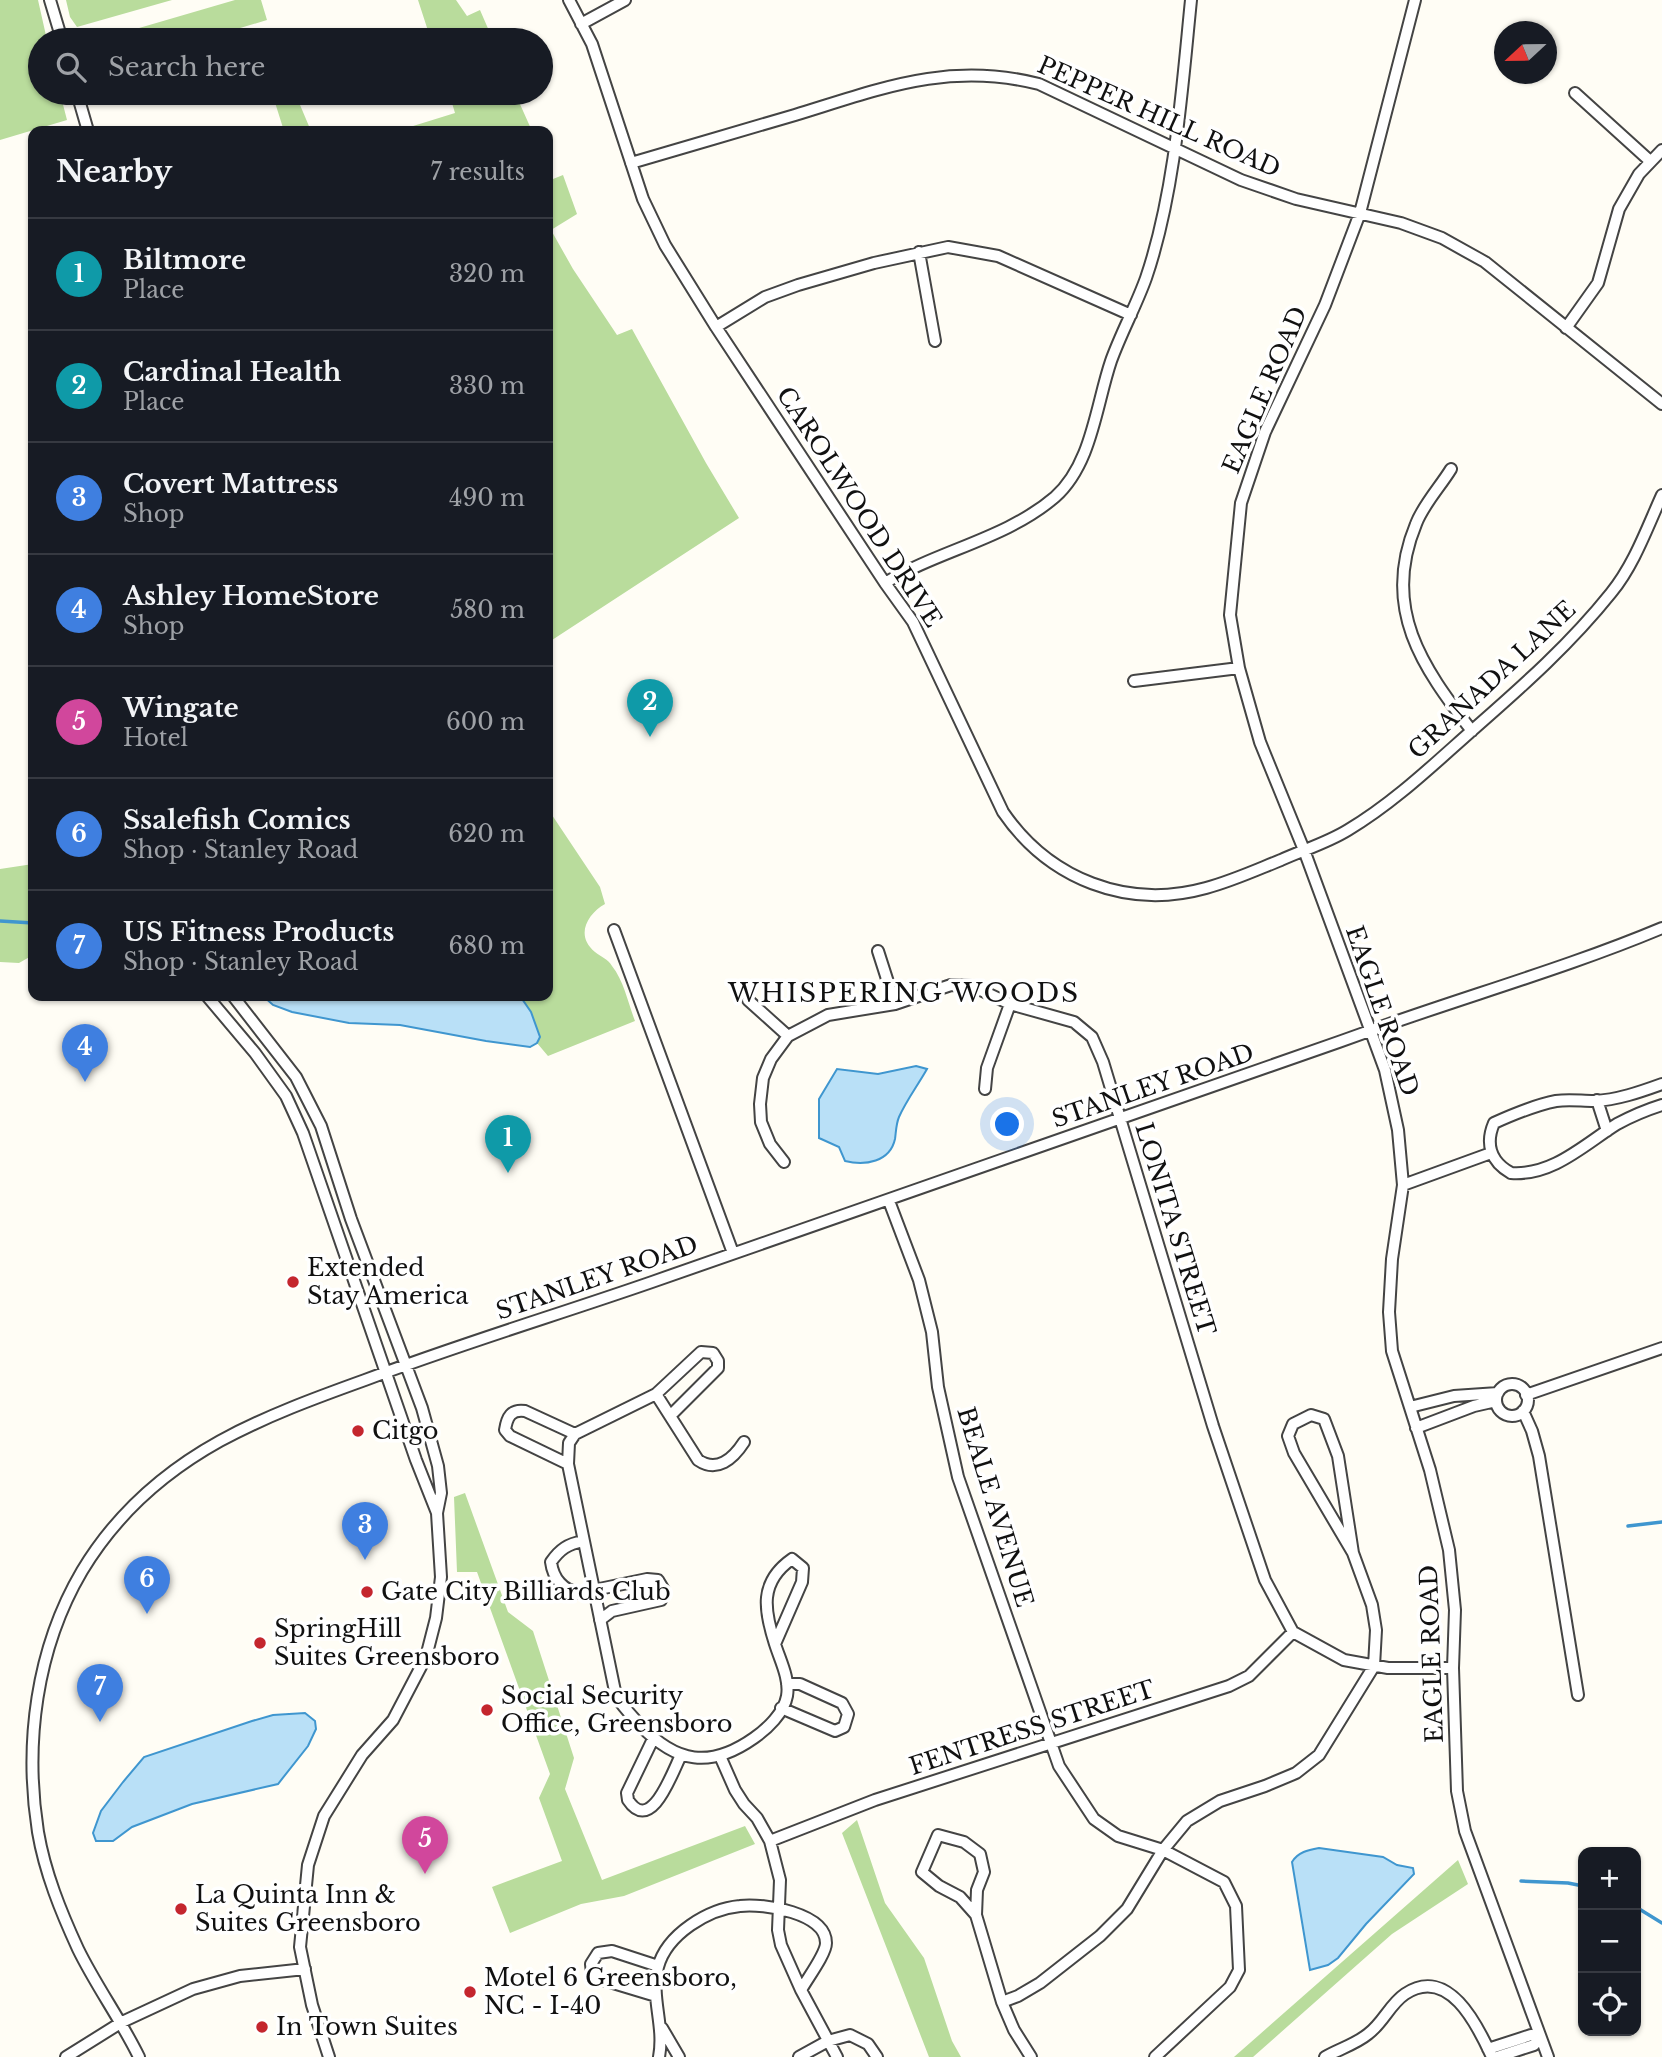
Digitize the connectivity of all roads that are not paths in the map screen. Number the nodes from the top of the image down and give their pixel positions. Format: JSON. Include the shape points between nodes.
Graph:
{"nodes":[{"id":1,"x":50,"y":0,"type":"edge"},
{"id":2,"x":569,"y":0,"type":"edge"},
{"id":3,"x":625,"y":0,"type":"edge"},
{"id":4,"x":1191,"y":0,"type":"edge"},
{"id":5,"x":1415,"y":0,"type":"edge"},
{"id":6,"x":581,"y":24,"type":"junction"},
{"id":7,"x":58,"y":28,"type":"edge"},
{"id":8,"x":1575,"y":93,"type":"dead end"},
{"id":9,"x":80,"y":105,"type":"edge"},
{"id":10,"x":87,"y":126,"type":"edge"},
{"id":11,"x":1173,"y":149,"type":"junction"},
{"id":12,"x":1662,"y":150,"type":"edge"},
{"id":13,"x":1650,"y":161,"type":"junction"},
{"id":14,"x":631,"y":163,"type":"junction"},
{"id":15,"x":1360,"y":213,"type":"junction"},
{"id":16,"x":919,"y":252,"type":"junction"},
{"id":17,"x":1131,"y":315,"type":"junction"},
{"id":18,"x":716,"y":327,"type":"junction"},
{"id":19,"x":1566,"y":328,"type":"junction"},
{"id":20,"x":935,"y":341,"type":"dead end"},
{"id":21,"x":1662,"y":404,"type":"edge"},
{"id":22,"x":1451,"y":470,"type":"dead end"},
{"id":23,"x":1662,"y":495,"type":"edge"},
{"id":24,"x":885,"y":583,"type":"junction"},
{"id":25,"x":1239,"y":667,"type":"junction"},
{"id":26,"x":1134,"y":681,"type":"dead end"},
{"id":27,"x":1472,"y":730,"type":"junction"},
{"id":28,"x":1304,"y":850,"type":"junction"},
{"id":29,"x":1662,"y":928,"type":"edge"},
{"id":30,"x":614,"y":930,"type":"dead end"},
{"id":31,"x":878,"y":951,"type":"dead end"},
{"id":32,"x":748,"y":1000,"type":"dead end"},
{"id":33,"x":211,"y":1001,"type":"edge"},
{"id":34,"x":237,"y":1001,"type":"edge"},
{"id":35,"x":895,"y":1004,"type":"junction"},
{"id":36,"x":1010,"y":1004,"type":"junction"},
{"id":37,"x":1369,"y":1031,"type":"junction"},
{"id":38,"x":788,"y":1036,"type":"junction"},
{"id":39,"x":1662,"y":1084,"type":"edge"},
{"id":40,"x":985,"y":1089,"type":"dead end"},
{"id":41,"x":1597,"y":1100,"type":"junction"},
{"id":42,"x":1662,"y":1105,"type":"edge"},
{"id":43,"x":1119,"y":1120,"type":"junction"},
{"id":44,"x":1607,"y":1131,"type":"junction"},
{"id":45,"x":1491,"y":1153,"type":"junction"},
{"id":46,"x":784,"y":1162,"type":"dead end"},
{"id":47,"x":1403,"y":1185,"type":"junction"},
{"id":48,"x":889,"y":1200,"type":"junction"},
{"id":49,"x":733,"y":1253,"type":"junction"},
{"id":50,"x":1662,"y":1348,"type":"edge"},
{"id":51,"x":406,"y":1364,"type":"junction"},
{"id":52,"x":385,"y":1373,"type":"junction"},
{"id":53,"x":656,"y":1394,"type":"junction"},
{"id":54,"x":1526,"y":1395,"type":"junction"},
{"id":55,"x":1497,"y":1397,"type":"junction"},
{"id":56,"x":1410,"y":1407,"type":"junction"},
{"id":57,"x":1523,"y":1411,"type":"junction"},
{"id":58,"x":670,"y":1416,"type":"junction"},
{"id":59,"x":1416,"y":1428,"type":"junction"},
{"id":60,"x":575,"y":1433,"type":"junction"},
{"id":61,"x":744,"y":1442,"type":"dead end"},
{"id":62,"x":568,"y":1464,"type":"junction"},
{"id":63,"x":438,"y":1513,"type":"junction"},
{"id":64,"x":583,"y":1541,"type":"junction"},
{"id":65,"x":1353,"y":1553,"type":"junction"},
{"id":66,"x":594,"y":1589,"type":"junction"},
{"id":67,"x":600,"y":1620,"type":"junction"},
{"id":68,"x":1293,"y":1632,"type":"junction"},
{"id":69,"x":775,"y":1644,"type":"junction"},
{"id":70,"x":1374,"y":1666,"type":"junction"},
{"id":71,"x":1453,"y":1668,"type":"junction"},
{"id":72,"x":787,"y":1684,"type":"junction"},
{"id":73,"x":1578,"y":1695,"type":"dead end"},
{"id":74,"x":781,"y":1708,"type":"junction"},
{"id":75,"x":653,"y":1738,"type":"junction"},
{"id":76,"x":1050,"y":1744,"type":"junction"},
{"id":77,"x":681,"y":1755,"type":"junction"},
{"id":78,"x":720,"y":1756,"type":"junction"},
{"id":79,"x":770,"y":1842,"type":"junction"},
{"id":80,"x":1163,"y":1850,"type":"junction"},
{"id":81,"x":780,"y":1908,"type":"junction"},
{"id":82,"x":976,"y":1915,"type":"junction"},
{"id":83,"x":658,"y":1966,"type":"junction"},
{"id":84,"x":305,"y":1969,"type":"junction"},
{"id":85,"x":801,"y":1990,"type":"junction"},
{"id":86,"x":656,"y":1996,"type":"junction"},
{"id":87,"x":1002,"y":2003,"type":"junction"},
{"id":88,"x":122,"y":2022,"type":"junction"},
{"id":89,"x":662,"y":2028,"type":"junction"},
{"id":90,"x":1541,"y":2037,"type":"junction"},
{"id":91,"x":828,"y":2041,"type":"junction"},
{"id":92,"x":1492,"y":2054,"type":"edge"},
{"id":93,"x":66,"y":2057,"type":"edge"},
{"id":94,"x":139,"y":2057,"type":"edge"},
{"id":95,"x":329,"y":2057,"type":"edge"},
{"id":96,"x":659,"y":2057,"type":"edge"},
{"id":97,"x":679,"y":2057,"type":"edge"},
{"id":98,"x":799,"y":2057,"type":"edge"},
{"id":99,"x":837,"y":2057,"type":"edge"},
{"id":100,"x":877,"y":2057,"type":"edge"},
{"id":101,"x":1031,"y":2057,"type":"edge"},
{"id":102,"x":1155,"y":2057,"type":"edge"},
{"id":103,"x":1325,"y":2057,"type":"edge"},
{"id":104,"x":1548,"y":2057,"type":"edge"}],
"edges":[{"from":1,"to":7,"type":"street"},
{"from":2,"to":6,"type":"street","name":"CAROLWOOD DRIVE"},
{"from":3,"to":6,"type":"street"},
{"from":4,"to":11,"type":"street"},
{"from":5,"to":15,"type":"street","name":"EAGLE ROAD"},
{"from":6,"to":14,"type":"street","name":"CAROLWOOD DRIVE","via":[[592,44]]},
{"from":8,"to":13,"type":"street"},
{"from":9,"to":10,"type":"street"},
{"from":11,"to":14,"type":"street","name":"PEPPER HILL ROAD","via":[[1039,84],[956,74],[906,82]]},
{"from":11,"to":15,"type":"street","name":"PEPPER HILL ROAD","via":[[1241,180]]},
{"from":11,"to":17,"type":"street","via":[[1161,222]]},
{"from":12,"to":13,"type":"street"},
{"from":13,"to":19,"type":"street","via":[[1619,209],[1598,283]]},
{"from":14,"to":18,"type":"street","name":"CAROLWOOD DRIVE","via":[[665,245]]},
{"from":15,"to":19,"type":"street","name":"PEPPER HILL ROAD","via":[[1442,238],[1485,262]]},
{"from":15,"to":25,"type":"street","name":"EAGLE ROAD","via":[[1325,304],[1265,432],[1241,503],[1230,615]]},
{"from":16,"to":17,"type":"street","via":[[948,247],[998,256]]},
{"from":16,"to":18,"type":"street","via":[[798,285]]},
{"from":16,"to":20,"type":"street"},
{"from":17,"to":24,"type":"street","via":[[1111,360],[1076,472],[1057,495],[1014,524]]},
{"from":18,"to":24,"type":"street","name":"CAROLWOOD DRIVE"},
{"from":19,"to":21,"type":"street","name":"PEPPER HILL ROAD"},
{"from":22,"to":27,"type":"street","via":[[1416,523],[1406,557],[1403,595],[1421,659]]},
{"from":23,"to":27,"type":"street","name":"GRANADA LANE","via":[[1613,591],[1562,650]]},
{"from":24,"to":28,"type":"street","name":"CAROLWOOD DRIVE","via":[[914,622],[1003,812],[1018,835],[1066,872],[1122,892],[1169,894],[1233,880]]},
{"from":25,"to":26,"type":"street"},
{"from":25,"to":28,"type":"street","name":"EAGLE ROAD","via":[[1260,742]]},
{"from":27,"to":28,"type":"street","name":"GRANADA LANE","via":[[1389,803],[1349,830]]},
{"from":28,"to":37,"type":"street","name":"EAGLE ROAD"},
{"from":29,"to":37,"type":"street","name":"STANLEY ROAD"},
{"from":30,"to":49,"type":"street"},
{"from":31,"to":35,"type":"street"},
{"from":32,"to":38,"type":"street"},
{"from":33,"to":52,"type":"street","via":[[255,1053],[298,1121]]},
{"from":34,"to":51,"type":"street","via":[[310,1102]]},
{"from":35,"to":36,"type":"street","name":"LONITA STREET","via":[[951,985],[972,986]]},
{"from":35,"to":38,"type":"street","name":"LONITA STREET","via":[[828,1015]]},
{"from":36,"to":40,"type":"street","via":[[987,1068]]},
{"from":36,"to":43,"type":"street","name":"LONITA STREET","via":[[1074,1022],[1092,1037]]},
{"from":37,"to":43,"type":"street","name":"STANLEY ROAD"},
{"from":37,"to":47,"type":"street","name":"EAGLE ROAD","via":[[1385,1070],[1398,1130]]},
{"from":38,"to":46,"type":"street","name":"LONITA STREET","via":[[763,1078],[760,1104],[770,1144]]},
{"from":39,"to":41,"type":"street"},
{"from":41,"to":44,"type":"street"},
{"from":41,"to":45,"type":"street","via":[[1543,1104],[1494,1123]]},
{"from":42,"to":44,"type":"street"},
{"from":43,"to":48,"type":"street","name":"STANLEY ROAD"},
{"from":43,"to":68,"type":"street","name":"LONITA STREET","via":[[1265,1580]]},
{"from":44,"to":45,"type":"street","via":[[1574,1156],[1516,1174],[1497,1163]]},
{"from":45,"to":47,"type":"street"},
{"from":47,"to":56,"type":"street","name":"EAGLE ROAD","via":[[1389,1312],[1392,1351]]},
{"from":48,"to":49,"type":"street","name":"STANLEY ROAD"},
{"from":48,"to":76,"type":"street","name":"BEALE AVENUE","via":[[919,1280],[958,1476]]},
{"from":49,"to":51,"type":"street","name":"STANLEY ROAD"},
{"from":50,"to":54,"type":"street"},
{"from":51,"to":52,"type":"street","name":"STANLEY ROAD"},
{"from":51,"to":63,"type":"street","via":[[438,1466]]},
{"from":52,"to":63,"type":"street"},
{"from":52,"to":88,"type":"street","name":"STANLEY ROAD","via":[[261,1420],[176,1469],[114,1526],[83,1570],[55,1627],[35,1711],[32,1759],[38,1835],[72,1936]]},
{"from":53,"to":58,"type":"street"},
{"from":53,"to":58,"type":"street","via":[[701,1352],[713,1353],[718,1368]]},
{"from":53,"to":60,"type":"street"},
{"from":54,"to":55,"type":"street","via":[[1510,1384],[1501,1388]]},
{"from":54,"to":57,"type":"street"},
{"from":55,"to":56,"type":"street","via":[[1454,1396]]},
{"from":55,"to":57,"type":"street","via":[[1500,1411],[1508,1416]]},
{"from":55,"to":59,"type":"street"},
{"from":56,"to":59,"type":"street","name":"EAGLE ROAD"},
{"from":57,"to":73,"type":"street","via":[[1539,1456]]},
{"from":58,"to":61,"type":"street","via":[[705,1465],[721,1464]]},
{"from":59,"to":71,"type":"street","name":"EAGLE ROAD","via":[[1449,1550],[1455,1610]]},
{"from":60,"to":62,"type":"street","via":[[569,1443]]},
{"from":60,"to":62,"type":"street","via":[[517,1409],[506,1423],[510,1436]]},
{"from":62,"to":64,"type":"street"},
{"from":63,"to":84,"type":"street","via":[[441,1577],[426,1657],[393,1720],[362,1755],[324,1816],[308,1865],[300,1947]]},
{"from":64,"to":66,"type":"street"},
{"from":64,"to":66,"type":"street","via":[[557,1553],[551,1562],[552,1574],[571,1592]]},
{"from":65,"to":65,"type":"street","via":[[1338,1456],[1324,1419],[1311,1415],[1293,1424],[1288,1436]]},
{"from":65,"to":70,"type":"street","via":[[1372,1605]]},
{"from":66,"to":67,"type":"street"},
{"from":66,"to":67,"type":"street","via":[[647,1579],[658,1580],[664,1590],[661,1600],[612,1611]]},
{"from":67,"to":75,"type":"street","via":[[616,1696]]},
{"from":68,"to":70,"type":"street","via":[[1344,1660]]},
{"from":68,"to":76,"type":"street","name":"FENTRESS STREET","via":[[1249,1676],[1229,1686]]},
{"from":69,"to":69,"type":"street","via":[[802,1582],[803,1568],[792,1559],[779,1568],[765,1599]]},
{"from":69,"to":72,"type":"street"},
{"from":70,"to":71,"type":"street"},
{"from":70,"to":80,"type":"street","via":[[1320,1755],[1287,1777],[1220,1801],[1187,1821]]},
{"from":71,"to":90,"type":"street","name":"EAGLE ROAD","via":[[1457,1791],[1465,1831]]},
{"from":72,"to":74,"type":"street"},
{"from":72,"to":74,"type":"street","via":[[800,1684],[842,1703],[848,1714],[844,1727],[835,1731]]},
{"from":74,"to":78,"type":"street","via":[[762,1732]]},
{"from":75,"to":77,"type":"street"},
{"from":75,"to":77,"type":"street","via":[[627,1793],[638,1810],[651,1809]]},
{"from":76,"to":79,"type":"street","name":"FENTRESS STREET","via":[[875,1800]]},
{"from":76,"to":80,"type":"street","name":"BEALE AVENUE","via":[[1094,1819],[1118,1836]]},
{"from":77,"to":78,"type":"street"},
{"from":78,"to":79,"type":"street","via":[[739,1797]]},
{"from":79,"to":81,"type":"street","via":[[780,1880]]},
{"from":80,"to":87,"type":"street","via":[[1127,1909],[1100,1936],[1040,1983]]},
{"from":80,"to":102,"type":"street","name":"BEALE AVENUE","via":[[1224,1882],[1236,1906],[1239,1970],[1230,1987]]},
{"from":81,"to":83,"type":"street","via":[[741,1906],[712,1915],[685,1928]]},
{"from":81,"to":85,"type":"street","via":[[781,1945]]},
{"from":81,"to":85,"type":"street","via":[[814,1922],[825,1934],[826,1947]]},
{"from":82,"to":82,"type":"street","via":[[977,1890],[984,1872],[980,1854],[964,1842],[938,1835],[922,1872],[960,1897]]},
{"from":82,"to":87,"type":"street"},
{"from":83,"to":86,"type":"street"},
{"from":83,"to":86,"type":"street","via":[[612,1951],[598,1953],[591,1964],[593,1974],[603,1980]]},
{"from":84,"to":88,"type":"street","via":[[240,1976],[193,1989]]},
{"from":84,"to":95,"type":"street"},
{"from":85,"to":91,"type":"street"},
{"from":86,"to":89,"type":"street"},
{"from":87,"to":101,"type":"street"},
{"from":88,"to":93,"type":"street"},
{"from":88,"to":94,"type":"street","name":"STANLEY ROAD"},
{"from":89,"to":96,"type":"street"},
{"from":89,"to":97,"type":"street"},
{"from":90,"to":92,"type":"street","via":[[1531,2035]]},
{"from":90,"to":104,"type":"street","name":"EAGLE ROAD"},
{"from":91,"to":98,"type":"street"},
{"from":91,"to":99,"type":"street"},
{"from":91,"to":100,"type":"street","via":[[850,2035],[868,2044]]},
{"from":92,"to":103,"type":"street","via":[[1462,2005],[1442,1989],[1421,1986],[1403,1996],[1370,2033]]}]}
